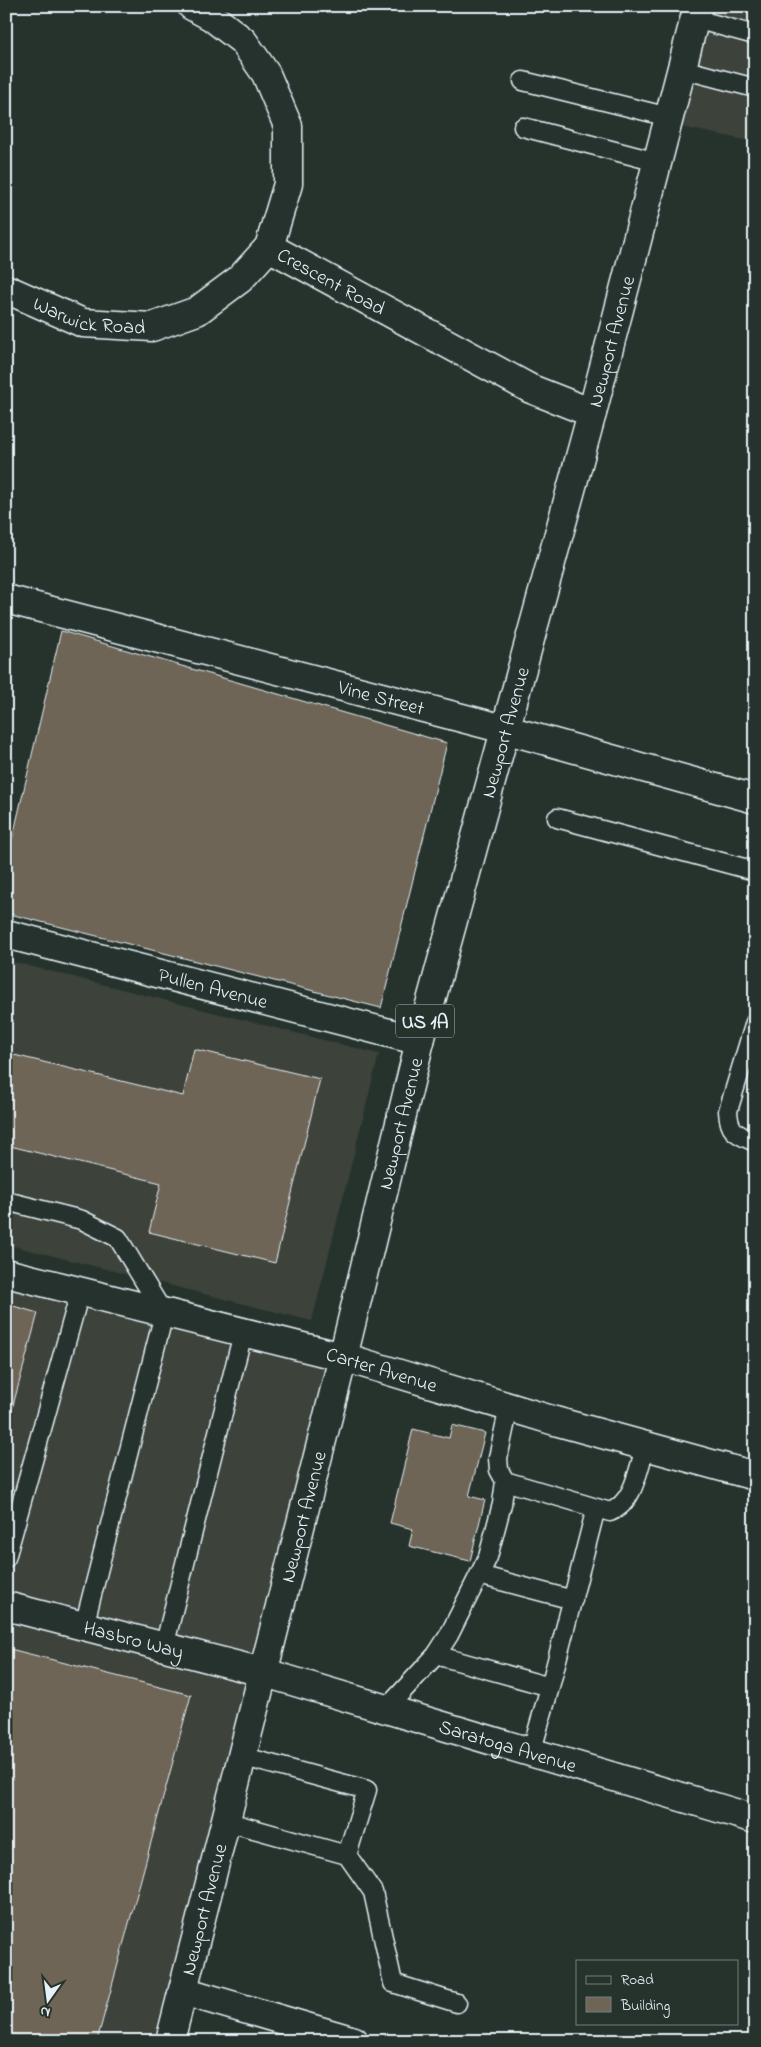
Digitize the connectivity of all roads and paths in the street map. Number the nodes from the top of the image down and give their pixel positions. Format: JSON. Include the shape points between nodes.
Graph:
{"nodes":[{"id":1,"x":192,"y":6,"type":"edge"},
{"id":2,"x":696,"y":12,"type":"edge"},
{"id":3,"x":755,"y":35,"type":"edge"},
{"id":4,"x":682,"y":69,"type":"junction"},
{"id":5,"x":523,"y":81,"type":"dead end"},
{"id":6,"x":755,"y":88,"type":"edge"},
{"id":7,"x":669,"y":118,"type":"junction"},
{"id":8,"x":523,"y":128,"type":"dead end"},
{"id":9,"x":658,"y":162,"type":"junction"},
{"id":10,"x":269,"y":248,"type":"junction"},
{"id":11,"x":6,"y":289,"type":"edge"},
{"id":12,"x":592,"y":413,"type":"junction"},
{"id":13,"x":6,"y":599,"type":"edge"},
{"id":14,"x":504,"y":730,"type":"junction"},
{"id":15,"x":755,"y":799,"type":"edge"},
{"id":16,"x":557,"y":818,"type":"dead end"},
{"id":17,"x":755,"y":871,"type":"edge"},
{"id":18,"x":6,"y":934,"type":"edge"},
{"id":19,"x":755,"y":1022,"type":"edge"},
{"id":20,"x":420,"y":1041,"type":"junction"},
{"id":21,"x":755,"y":1142,"type":"edge"},
{"id":22,"x":6,"y":1201,"type":"edge"},
{"id":23,"x":6,"y":1273,"type":"edge"},
{"id":24,"x":80,"y":1292,"type":"junction"},
{"id":25,"x":164,"y":1314,"type":"junction"},
{"id":26,"x":243,"y":1333,"type":"junction"},
{"id":27,"x":343,"y":1357,"type":"junction"},
{"id":28,"x":509,"y":1407,"type":"junction"},
{"id":29,"x":646,"y":1445,"type":"junction"},
{"id":30,"x":755,"y":1476,"type":"edge"},
{"id":31,"x":505,"y":1481,"type":"junction"},
{"id":32,"x":596,"y":1508,"type":"junction"},
{"id":33,"x":6,"y":1558,"type":"edge"},
{"id":34,"x":479,"y":1575,"type":"junction"},
{"id":35,"x":573,"y":1600,"type":"junction"},
{"id":36,"x":6,"y":1606,"type":"edge"},
{"id":37,"x":84,"y":1626,"type":"junction"},
{"id":38,"x":164,"y":1647,"type":"junction"},
{"id":39,"x":436,"y":1655,"type":"junction"},
{"id":40,"x":262,"y":1672,"type":"junction"},
{"id":41,"x":550,"y":1687,"type":"junction"},
{"id":42,"x":386,"y":1709,"type":"junction"},
{"id":43,"x":532,"y":1753,"type":"junction"},
{"id":44,"x":241,"y":1756,"type":"junction"},
{"id":45,"x":755,"y":1819,"type":"edge"},
{"id":46,"x":225,"y":1821,"type":"junction"},
{"id":47,"x":347,"y":1855,"type":"junction"},
{"id":48,"x":183,"y":1991,"type":"junction"},
{"id":49,"x":457,"y":2003,"type":"dead end"},
{"id":50,"x":170,"y":2041,"type":"edge"},
{"id":51,"x":354,"y":2041,"type":"edge"}],
"edges":[{"from":1,"to":10,"type":"street","name":"Crescent Road","via":[[243,41],[266,74],[288,126],[288,184]]},
{"from":2,"to":3,"type":"lane"},
{"from":2,"to":4,"type":"street","name":"Newport Avenue","number":"US 1A"},
{"from":4,"to":6,"type":"lane"},
{"from":4,"to":7,"type":"street","name":"Newport Avenue","number":"US 1A"},
{"from":5,"to":7,"type":"lane"},
{"from":7,"to":9,"type":"street","name":"Newport Avenue","number":"US 1A"},
{"from":8,"to":9,"type":"lane"},
{"from":9,"to":12,"type":"street","name":"Newport Avenue","number":"US 1A"},
{"from":10,"to":11,"type":"street","name":"Warwick Road","via":[[240,279],[197,311],[152,327],[83,324]]},
{"from":10,"to":12,"type":"street","name":"Crescent Road","via":[[531,389]]},
{"from":12,"to":14,"type":"street","name":"Newport Avenue","number":"US 1A"},
{"from":13,"to":14,"type":"street","name":"Vine Street"},
{"from":14,"to":15,"type":"street","name":"Vine Street"},
{"from":14,"to":20,"type":"street","name":"Newport Avenue","number":"US 1A"},
{"from":16,"to":17,"type":"lane"},
{"from":18,"to":20,"type":"street","name":"Pullen Avenue"},
{"from":19,"to":21,"type":"lane","via":[[728,1111],[729,1123],[736,1134]]},
{"from":20,"to":27,"type":"street","name":"Newport Avenue","number":"US 1A"},
{"from":22,"to":25,"type":"lane","via":[[82,1220],[118,1238]]},
{"from":23,"to":24,"type":"street","name":"Carter Avenue"},
{"from":24,"to":25,"type":"street","name":"Carter Avenue"},
{"from":24,"to":33,"type":"lane"},
{"from":25,"to":26,"type":"street","name":"Carter Avenue"},
{"from":25,"to":37,"type":"lane"},
{"from":26,"to":27,"type":"street","name":"Carter Avenue"},
{"from":26,"to":38,"type":"lane"},
{"from":27,"to":28,"type":"street","name":"Carter Avenue"},
{"from":27,"to":40,"type":"street","name":"Newport Avenue","number":"US 1A"},
{"from":28,"to":29,"type":"street","name":"Carter Avenue"},
{"from":28,"to":31,"type":"lane","via":[[498,1458],[499,1470]]},
{"from":29,"to":30,"type":"street","name":"Carter Avenue"},
{"from":29,"to":32,"type":"lane","via":[[625,1502],[610,1512]]},
{"from":31,"to":32,"type":"lane"},
{"from":31,"to":34,"type":"lane","via":[[496,1528]]},
{"from":32,"to":35,"type":"lane"},
{"from":34,"to":35,"type":"lane"},
{"from":34,"to":39,"type":"lane"},
{"from":35,"to":41,"type":"lane"},
{"from":36,"to":37,"type":"street","name":"Hasbro Way"},
{"from":37,"to":38,"type":"street","name":"Hasbro Way"},
{"from":38,"to":40,"type":"street","name":"Hasbro Way"},
{"from":39,"to":41,"type":"lane"},
{"from":39,"to":42,"type":"lane"},
{"from":40,"to":42,"type":"street","name":"Saratoga Avenue"},
{"from":40,"to":44,"type":"street","name":"Newport Avenue","number":"US 1A"},
{"from":41,"to":43,"type":"lane"},
{"from":42,"to":43,"type":"street","name":"Saratoga Avenue"},
{"from":43,"to":45,"type":"street","name":"Saratoga Avenue"},
{"from":44,"to":46,"type":"street","name":"Newport Avenue","number":"US 1A"},
{"from":44,"to":47,"type":"lane","via":[[367,1790]]},
{"from":46,"to":47,"type":"lane"},
{"from":46,"to":48,"type":"street","name":"Newport Avenue","number":"US 1A"},
{"from":47,"to":49,"type":"lane","via":[[373,1892],[393,1983]]},
{"from":48,"to":50,"type":"street","name":"Newport Avenue","number":"US 1A"},
{"from":48,"to":51,"type":"street"}]}
